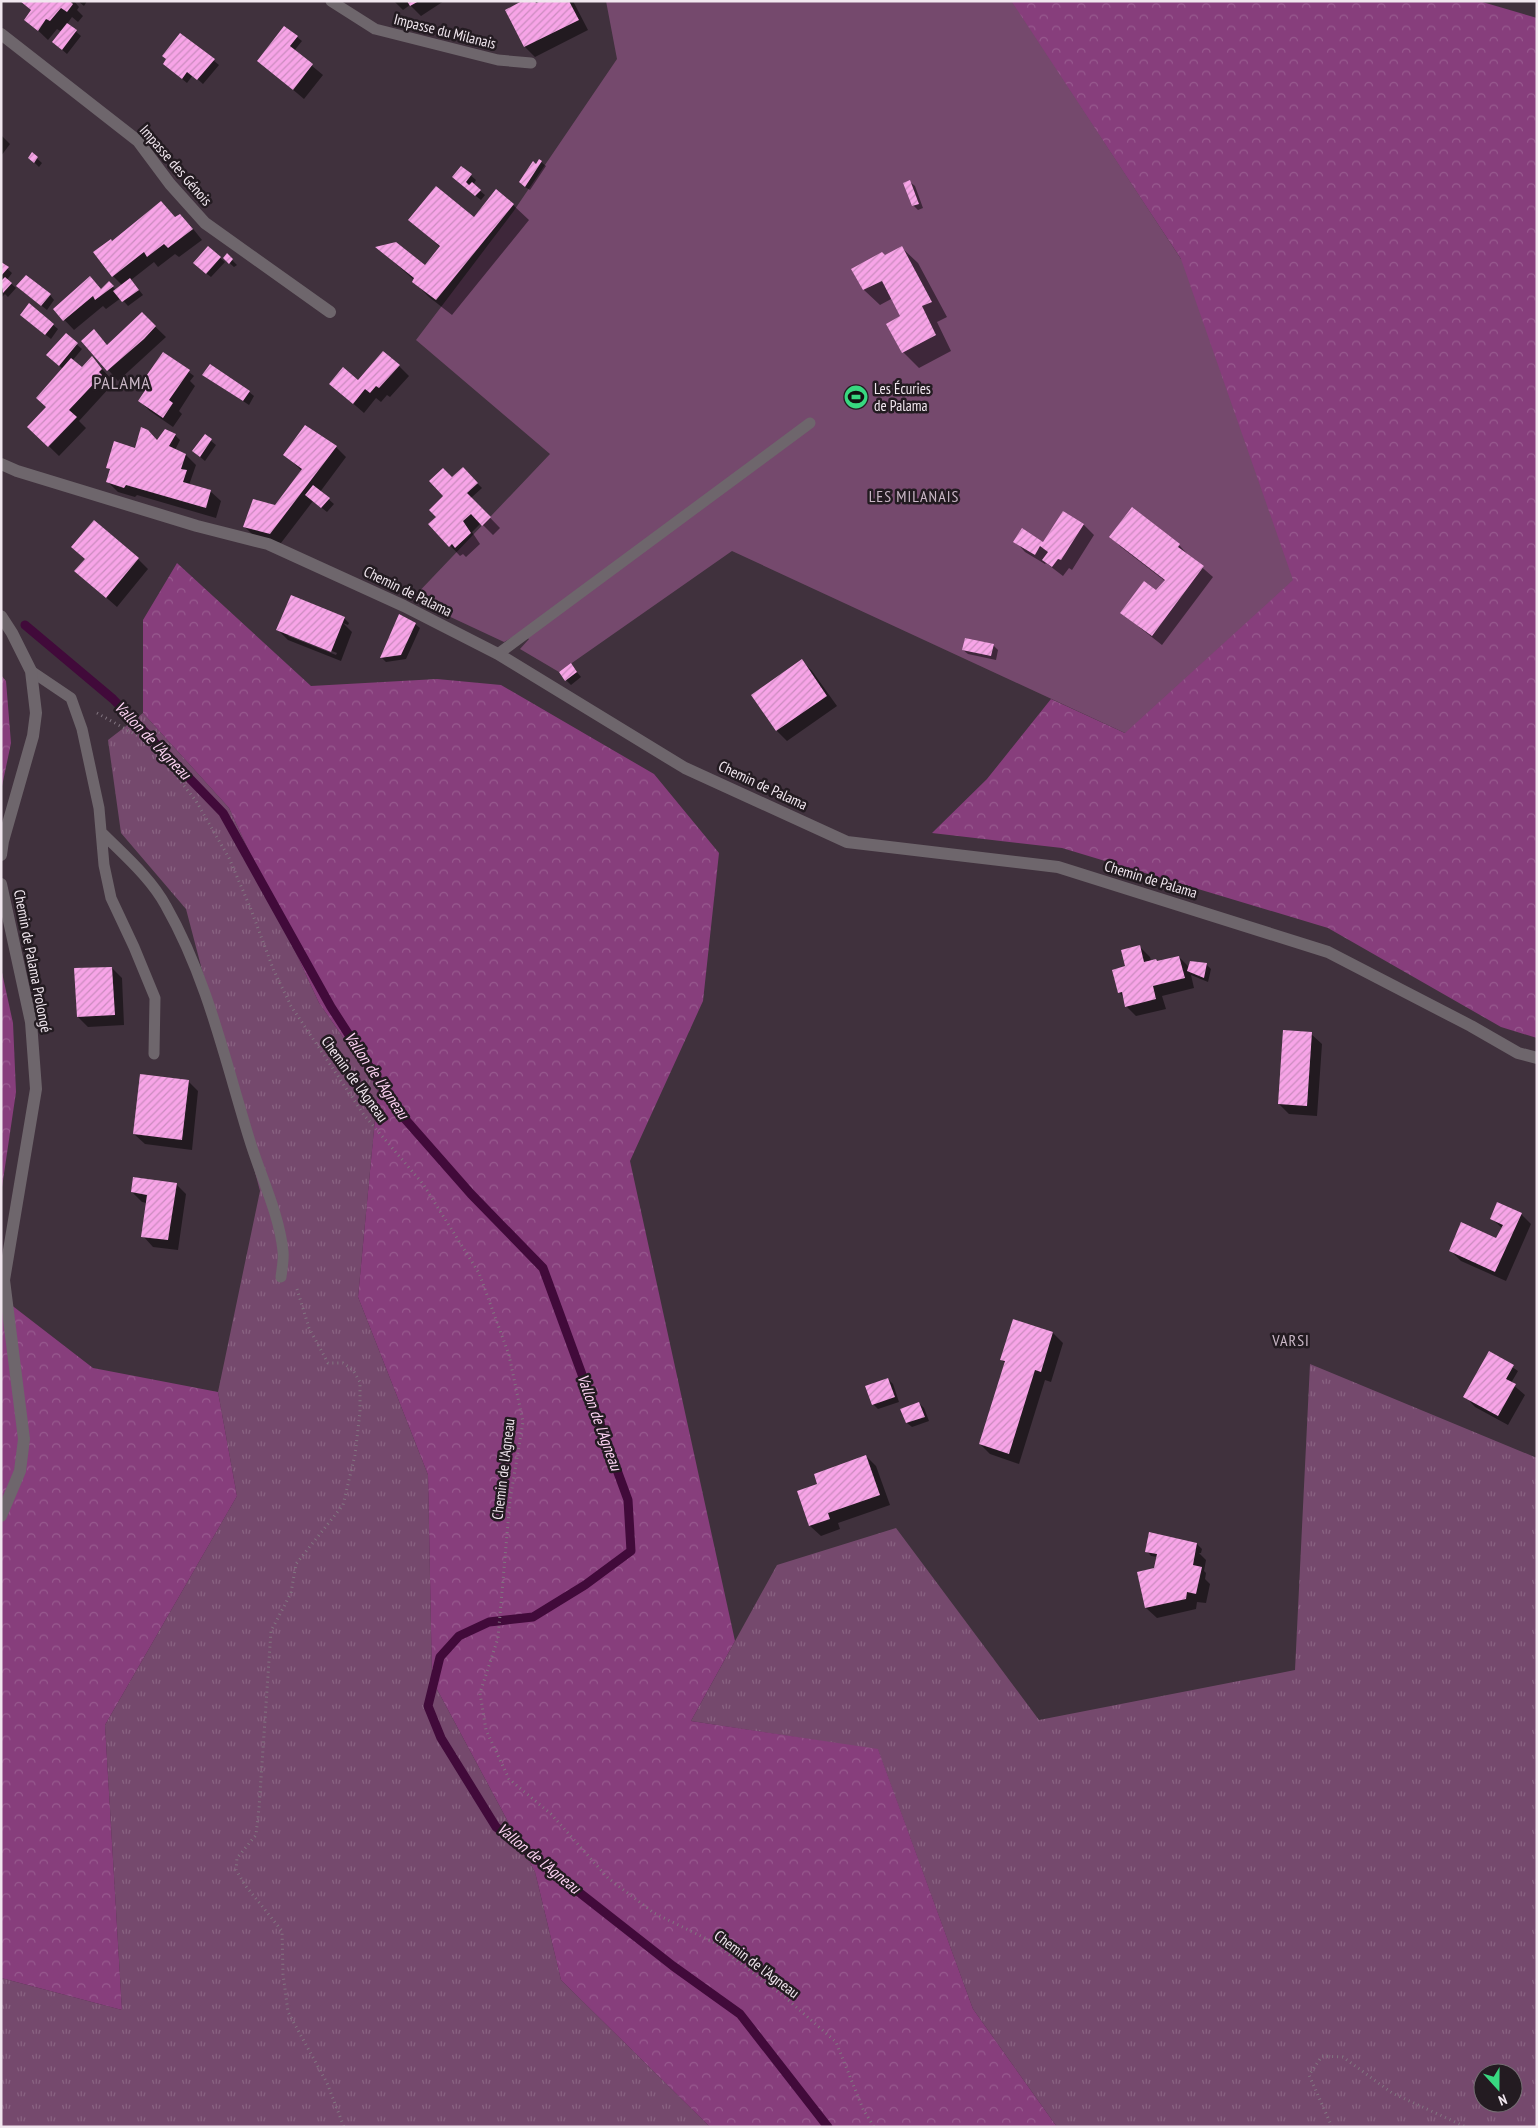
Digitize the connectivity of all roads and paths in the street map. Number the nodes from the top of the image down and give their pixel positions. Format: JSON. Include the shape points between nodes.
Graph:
{"nodes":[{"id":1,"x":331,"y":1,"type":"edge"},
{"id":2,"x":1,"y":34,"type":"edge"},
{"id":3,"x":531,"y":63,"type":"dead end"},
{"id":4,"x":330,"y":312,"type":"dead end"},
{"id":5,"x":810,"y":423,"type":"dead end"},
{"id":6,"x":1,"y":464,"type":"edge"},
{"id":7,"x":1,"y":616,"type":"edge"},
{"id":8,"x":498,"y":654,"type":"junction"},
{"id":9,"x":31,"y":671,"type":"junction"},
{"id":10,"x":71,"y":698,"type":"junction"},
{"id":11,"x":101,"y":832,"type":"junction"},
{"id":12,"x":1,"y":856,"type":"edge"},
{"id":13,"x":1,"y":884,"type":"edge"},
{"id":14,"x":154,"y":1054,"type":"dead end"},
{"id":15,"x":1537,"y":1058,"type":"edge"},
{"id":16,"x":281,"y":1277,"type":"dead end"},
{"id":17,"x":297,"y":1288,"type":"dead end"},
{"id":18,"x":1,"y":1516,"type":"edge"},
{"id":19,"x":344,"y":2127,"type":"edge"},
{"id":20,"x":874,"y":2127,"type":"edge"},
{"id":21,"x":1332,"y":2127,"type":"edge"},
{"id":22,"x":1466,"y":2127,"type":"edge"}],
"edges":[{"from":1,"to":3,"type":"lane","name":"Impasse du Milanais","via":[[375,29],[498,60]]},
{"from":2,"to":4,"type":"street","name":"Impasse des Génois","via":[[138,141],[205,223]]},
{"from":5,"to":8,"type":"lane"},
{"from":6,"to":8,"type":"street","name":"Chemin de Palama","via":[[197,526],[268,544],[404,606]]},
{"from":7,"to":9,"type":"street"},
{"from":8,"to":15,"type":"street","name":"Chemin de Palama","via":[[685,768],[847,842],[1068,870],[1328,952],[1518,1053]]},
{"from":9,"to":10,"type":"lane"},
{"from":9,"to":12,"type":"street","via":[[36,713],[33,736]]},
{"from":10,"to":11,"type":"lane","via":[[82,729]]},
{"from":10,"to":20,"type":"path","name":"Chemin de l'Agneau","via":[[138,736],[163,759],[196,801],[229,858],[291,1006],[364,1115],[422,1184],[479,1273],[509,1355],[523,1422],[510,1500],[498,1638],[480,1693],[486,1730],[509,1779],[551,1814],[608,1878],[654,1913],[712,1942],[786,1998],[836,2042],[863,2109]]},
{"from":11,"to":14,"type":"lane","via":[[111,898],[155,998]]},
{"from":11,"to":16,"type":"lane","via":[[165,904],[201,978],[278,1226],[284,1253]]},
{"from":13,"to":18,"type":"street","name":"Chemin de Palama Prolongé","via":[[31,1022],[36,1089],[4,1280],[24,1439],[20,1471]]},
{"from":17,"to":19,"type":"path","via":[[310,1328],[328,1363],[342,1363],[353,1370],[360,1382],[360,1412],[355,1455],[343,1505],[296,1564],[291,1593],[271,1631],[256,1835],[237,1858],[236,1870],[282,1931],[288,2012],[327,2083]]},
{"from":21,"to":22,"type":"path","via":[[1309,2075],[1322,2056],[1343,2057],[1392,2093]]}]}
